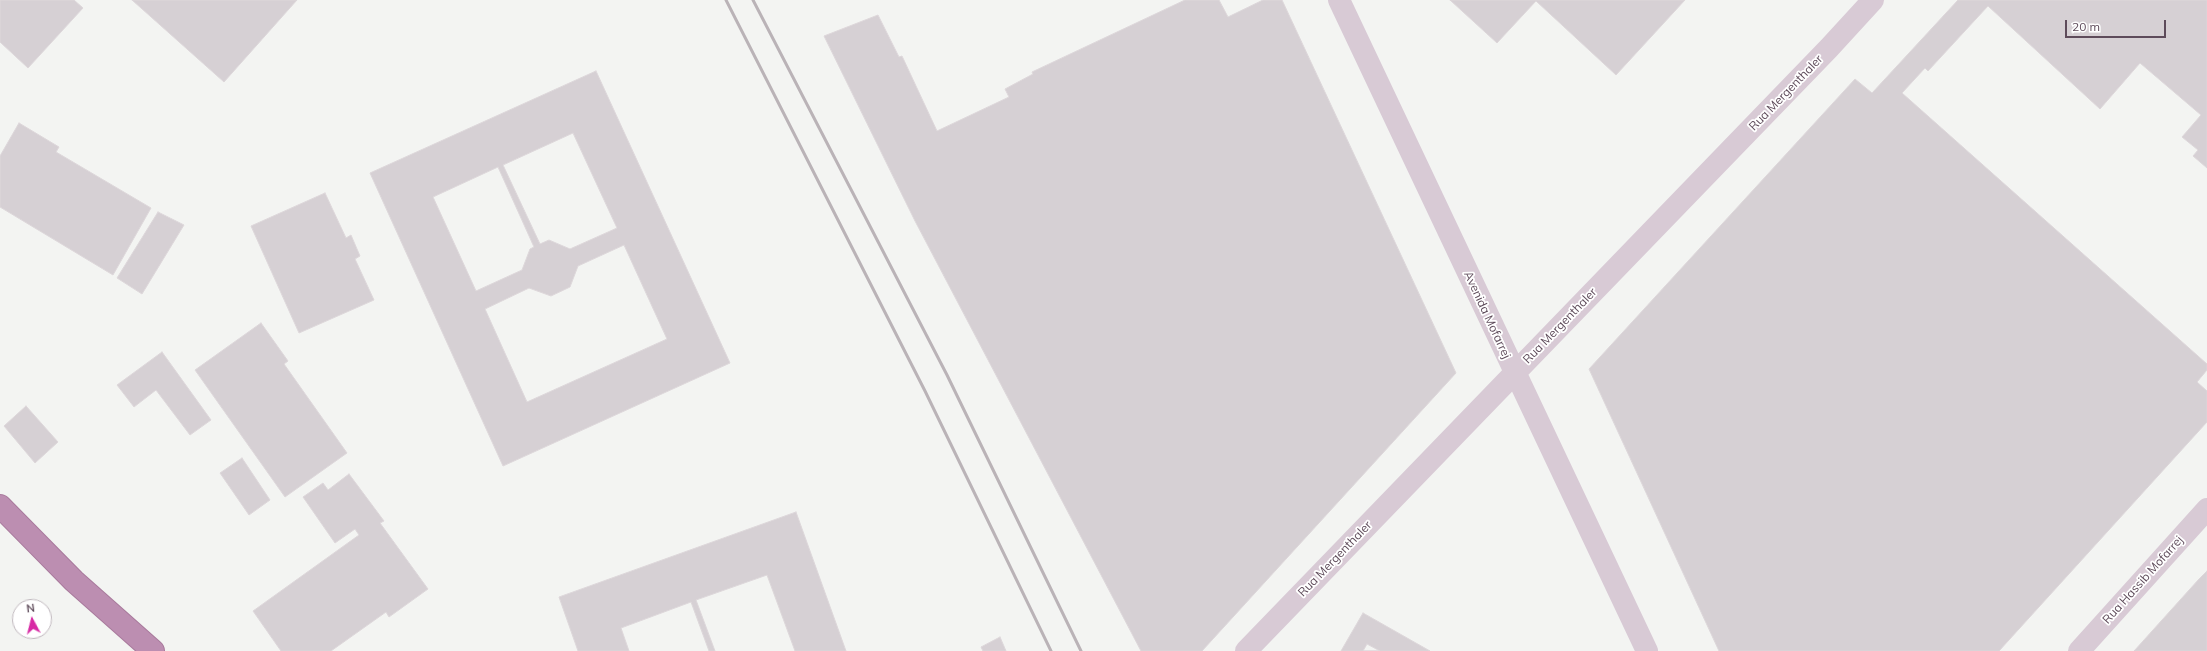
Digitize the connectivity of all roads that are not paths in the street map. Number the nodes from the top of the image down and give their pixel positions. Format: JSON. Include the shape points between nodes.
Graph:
{"nodes":[{"id":1,"x":1339,"y":0,"type":"edge"},
{"id":2,"x":1873,"y":0,"type":"edge"},
{"id":3,"x":1515,"y":373,"type":"junction"},
{"id":4,"x":0,"y":506,"type":"edge"},
{"id":5,"x":2207,"y":509,"type":"edge"},
{"id":6,"x":153,"y":651,"type":"edge"},
{"id":7,"x":1246,"y":651,"type":"edge"},
{"id":8,"x":1647,"y":651,"type":"edge"},
{"id":9,"x":2079,"y":651,"type":"edge"}],
"edges":[{"from":1,"to":3,"type":"street","name":"Avenida Mofarrej"},
{"from":2,"to":3,"type":"street","name":"Rua Mergenthaler"},
{"from":3,"to":7,"type":"street","name":"Rua Mergenthaler"},
{"from":3,"to":8,"type":"street","name":"Avenida Mofarrej"},
{"from":4,"to":6,"type":"highway","via":[[74,581]]},
{"from":5,"to":9,"type":"street","name":"Rua Hassib Mofarrej"}]}
